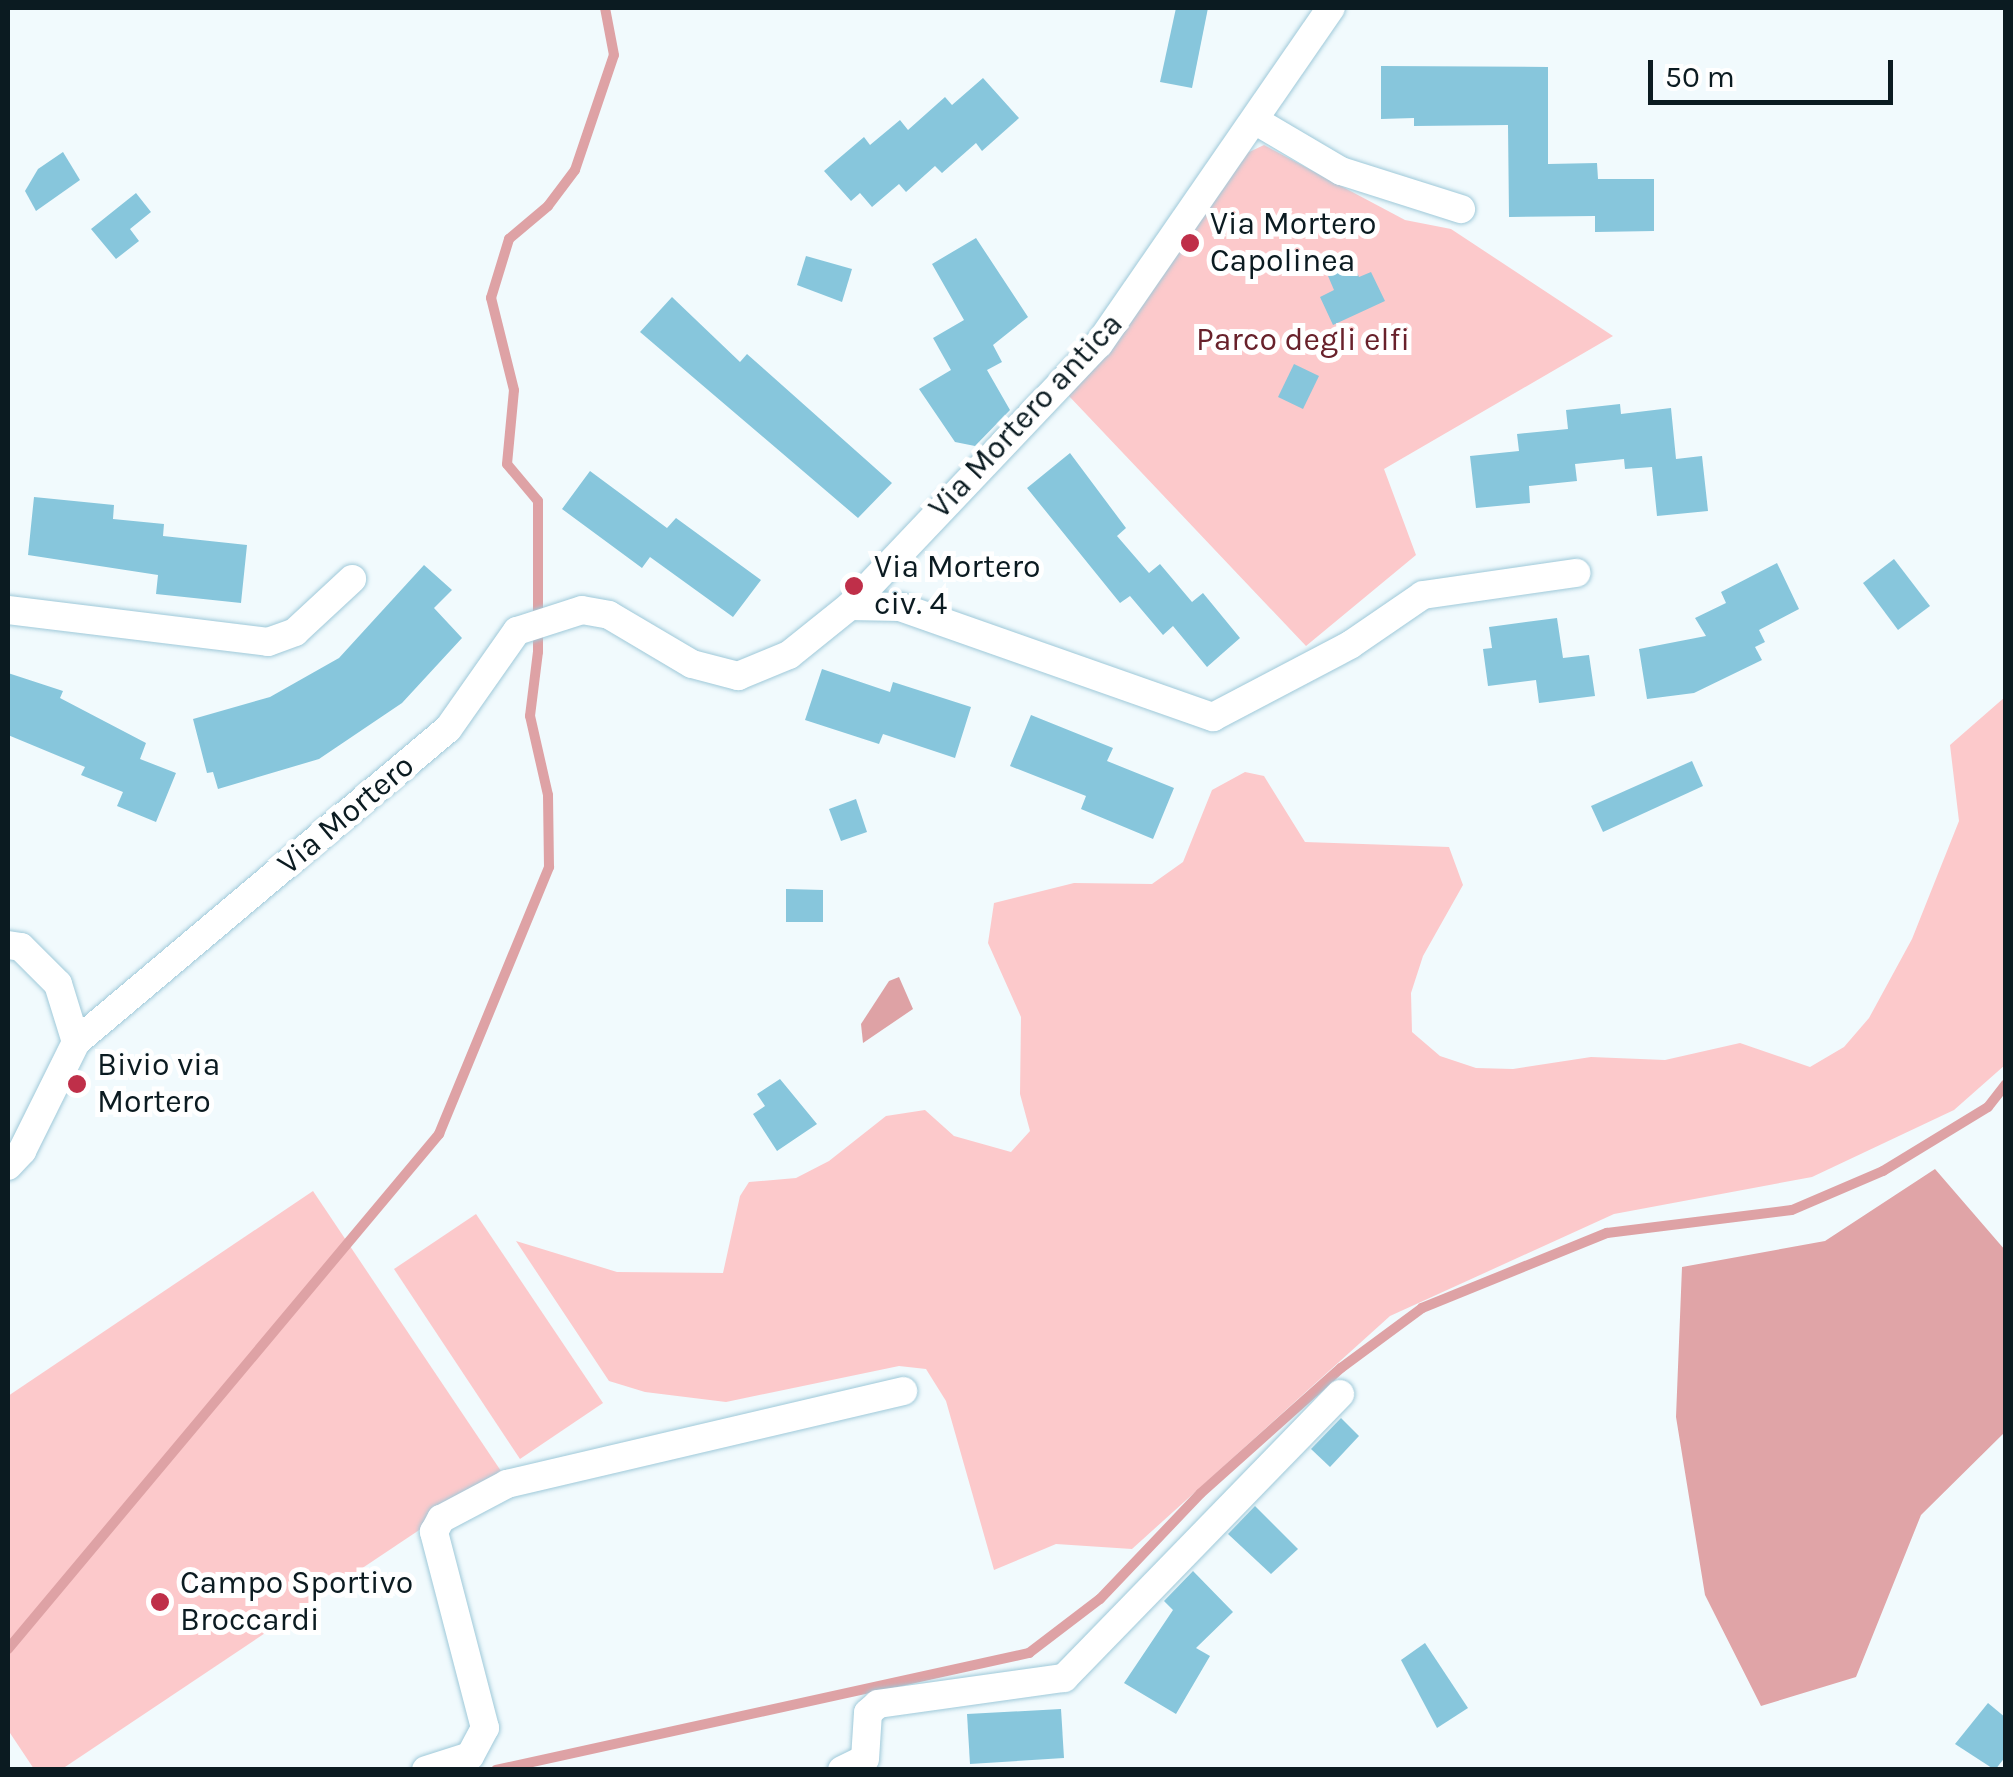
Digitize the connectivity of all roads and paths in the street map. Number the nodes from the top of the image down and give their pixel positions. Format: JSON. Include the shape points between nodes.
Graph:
{"nodes":[{"id":1,"x":1331,"y":8,"type":"edge"},
{"id":2,"x":1256,"y":121,"type":"junction"},
{"id":3,"x":1461,"y":210,"type":"dead end"},
{"id":4,"x":1576,"y":573,"type":"dead end"},
{"id":5,"x":352,"y":580,"type":"dead end"},
{"id":6,"x":850,"y":606,"type":"junction"},
{"id":7,"x":8,"y":610,"type":"edge"},
{"id":8,"x":738,"y":676,"type":"joint"},
{"id":9,"x":8,"y":945,"type":"edge"},
{"id":10,"x":76,"y":1042,"type":"junction"},
{"id":11,"x":8,"y":1166,"type":"edge"},
{"id":12,"x":903,"y":1391,"type":"dead end"},
{"id":13,"x":1340,"y":1394,"type":"dead end"},
{"id":14,"x":426,"y":1770,"type":"edge"},
{"id":15,"x":842,"y":1770,"type":"edge"}],
"edges":[{"from":1,"to":2,"type":"street","name":"Via Mortero antica"},
{"from":2,"to":3,"type":"street","via":[[1341,171]]},
{"from":2,"to":6,"type":"street","name":"Via Mortero antica","via":[[1099,344]]},
{"from":4,"to":6,"type":"street","via":[[1424,596],[1335,654],[1213,716],[900,607]]},
{"from":5,"to":7,"type":"street","via":[[296,632],[268,642]]},
{"from":6,"to":8,"type":"street","name":"Via Mortero antica","via":[[789,654]]},
{"from":8,"to":10,"type":"street","name":"Via Mortero","via":[[692,664],[609,614],[582,610],[534,621],[488,664],[448,728]]},
{"from":9,"to":10,"type":"street","via":[[21,947],[58,984]]},
{"from":10,"to":11,"type":"street","name":"Via Mortero","via":[[22,1151]]},
{"from":12,"to":14,"type":"street","via":[[507,1484],[441,1519],[434,1532],[484,1728],[470,1756]]},
{"from":13,"to":15,"type":"street","via":[[1064,1678],[878,1704],[868,1714],[865,1758]]}]}
